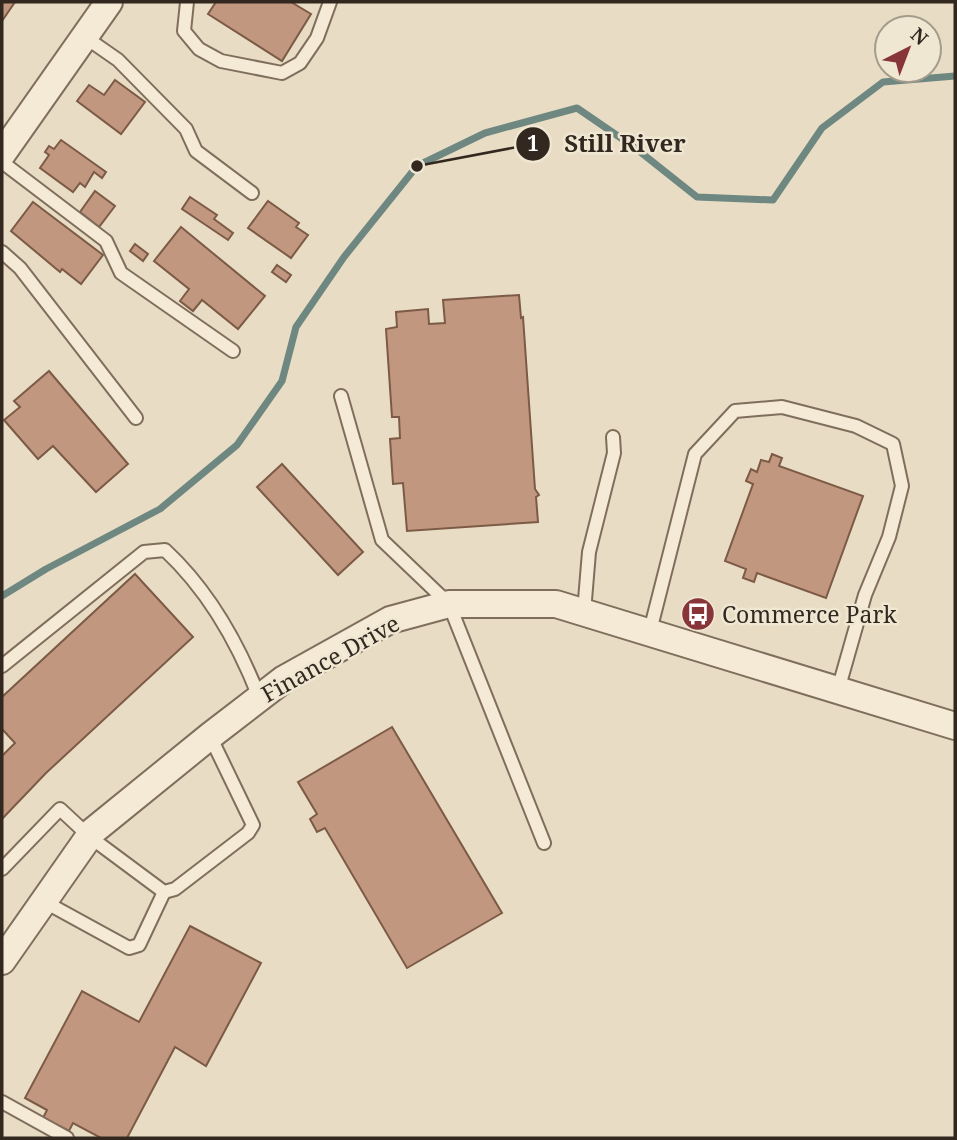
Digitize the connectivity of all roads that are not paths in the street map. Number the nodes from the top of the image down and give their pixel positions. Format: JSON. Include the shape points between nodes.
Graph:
{"nodes":[{"id":1,"x":109,"y":2,"type":"edge"},
{"id":2,"x":187,"y":2,"type":"edge"},
{"id":3,"x":330,"y":2,"type":"edge"},
{"id":4,"x":85,"y":37,"type":"junction"},
{"id":5,"x":2,"y":154,"type":"edge"},
{"id":6,"x":2,"y":162,"type":"edge"},
{"id":7,"x":251,"y":193,"type":"dead end"},
{"id":8,"x":2,"y":252,"type":"edge"},
{"id":9,"x":233,"y":351,"type":"dead end"},
{"id":10,"x":341,"y":396,"type":"dead end"},
{"id":11,"x":136,"y":418,"type":"dead end"},
{"id":12,"x":612,"y":437,"type":"dead end"},
{"id":13,"x":449,"y":604,"type":"junction"},
{"id":14,"x":584,"y":611,"type":"junction"},
{"id":15,"x":650,"y":631,"type":"junction"},
{"id":16,"x":2,"y":666,"type":"edge"},
{"id":17,"x":838,"y":690,"type":"junction"},
{"id":18,"x":259,"y":696,"type":"junction"},
{"id":19,"x":955,"y":726,"type":"edge"},
{"id":20,"x":210,"y":736,"type":"junction"},
{"id":21,"x":90,"y":837,"type":"junction"},
{"id":22,"x":544,"y":843,"type":"dead end"},
{"id":23,"x":2,"y":869,"type":"edge"},
{"id":24,"x":164,"y":892,"type":"junction"},
{"id":25,"x":44,"y":902,"type":"junction"},
{"id":26,"x":3,"y":958,"type":"edge"},
{"id":27,"x":2,"y":1102,"type":"edge"},
{"id":28,"x":67,"y":1138,"type":"edge"}],
"edges":[{"from":1,"to":4,"type":"street"},
{"from":2,"to":3,"type":"lane","via":[[184,31],[199,49],[221,61],[282,73],[300,63],[317,38]]},
{"from":4,"to":5,"type":"street"},
{"from":4,"to":7,"type":"lane","via":[[118,60],[186,129],[196,152]]},
{"from":6,"to":9,"type":"lane","via":[[106,241],[121,272]]},
{"from":8,"to":11,"type":"lane","via":[[20,268]]},
{"from":10,"to":13,"type":"lane","via":[[382,540]]},
{"from":12,"to":14,"type":"lane","via":[[614,453],[589,552]]},
{"from":13,"to":14,"type":"street","name":"Finance Drive","via":[[556,604]]},
{"from":13,"to":18,"type":"street","name":"Finance Drive","via":[[390,620]]},
{"from":13,"to":22,"type":"lane"},
{"from":14,"to":15,"type":"street","name":"Finance Drive"},
{"from":15,"to":17,"type":"street","name":"Finance Drive"},
{"from":15,"to":17,"type":"lane","via":[[695,454],[735,411],[782,407],[856,426],[893,444],[902,486]]},
{"from":16,"to":18,"type":"lane","via":[[144,552],[165,550],[192,579],[232,637]]},
{"from":17,"to":19,"type":"street","name":"Finance Drive"},
{"from":18,"to":20,"type":"street","name":"Finance Drive"},
{"from":20,"to":21,"type":"street","name":"Finance Drive"},
{"from":20,"to":24,"type":"lane","via":[[253,825],[175,889]]},
{"from":21,"to":23,"type":"lane","via":[[60,809]]},
{"from":21,"to":24,"type":"lane"},
{"from":21,"to":25,"type":"street","name":"Finance Drive"},
{"from":24,"to":25,"type":"lane","via":[[139,945],[129,948]]},
{"from":25,"to":26,"type":"street","name":"Finance Drive"},
{"from":27,"to":28,"type":"lane"}]}
